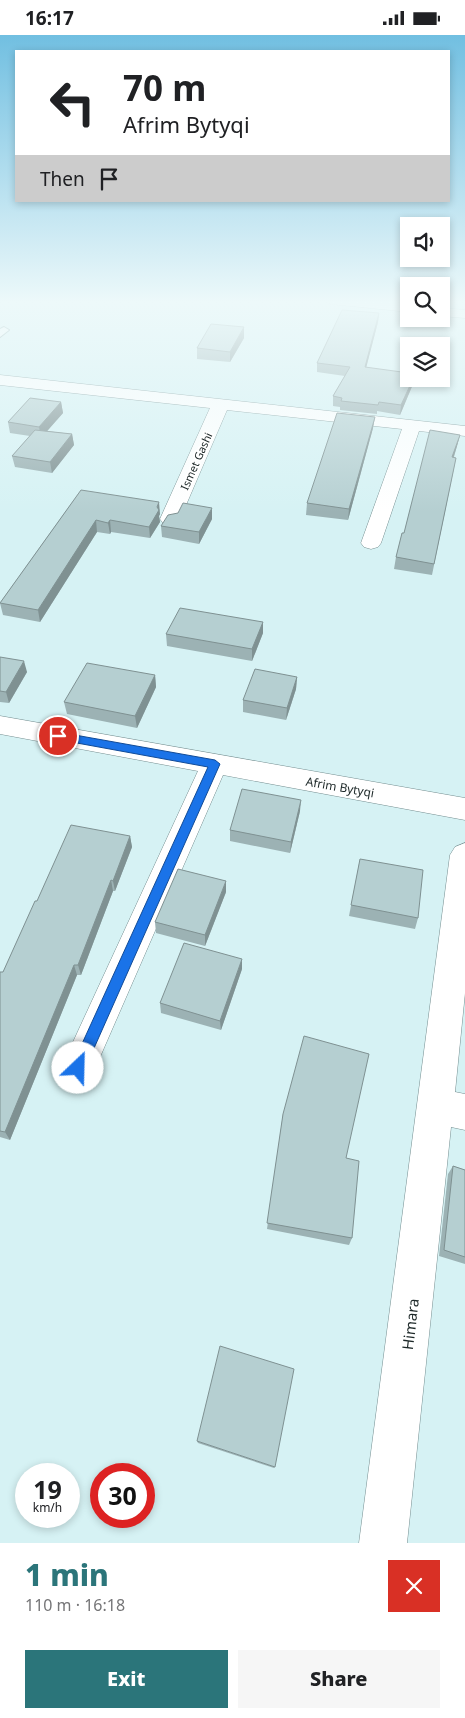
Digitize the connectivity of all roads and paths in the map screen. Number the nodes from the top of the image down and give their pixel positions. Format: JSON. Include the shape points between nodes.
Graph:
{"nodes":[{"id":1,"x":0,"y":379,"type":"edge"},
{"id":2,"x":221,"y":404,"type":"junction"},
{"id":3,"x":412,"y":426,"type":"junction"},
{"id":4,"x":465,"y":431,"type":"edge"},
{"id":5,"x":170,"y":519,"type":"edge"},
{"id":6,"x":371,"y":543,"type":"dead end"},
{"id":7,"x":0,"y":725,"type":"edge"},
{"id":8,"x":215,"y":764,"type":"junction"},
{"id":9,"x":465,"y":809,"type":"edge"},
{"id":10,"x":465,"y":855,"type":"edge"},
{"id":11,"x":78,"y":1068,"type":"dead end"},
{"id":12,"x":450,"y":1109,"type":"edge"},
{"id":13,"x":383,"y":1543,"type":"edge"}],
"edges":[{"from":1,"to":2,"type":"street"},
{"from":2,"to":3,"type":"street"},
{"from":2,"to":5,"type":"street","name":"Ismet Gashi"},
{"from":3,"to":4,"type":"street"},
{"from":3,"to":6,"type":"street"},
{"from":7,"to":8,"type":"street","name":"Afrim Bytyqi"},
{"from":8,"to":9,"type":"street","name":"Afrim Bytyqi"},
{"from":8,"to":11,"type":"street"},
{"from":10,"to":12,"type":"street","name":"Himara"},
{"from":12,"to":13,"type":"street","name":"Himara"}]}
